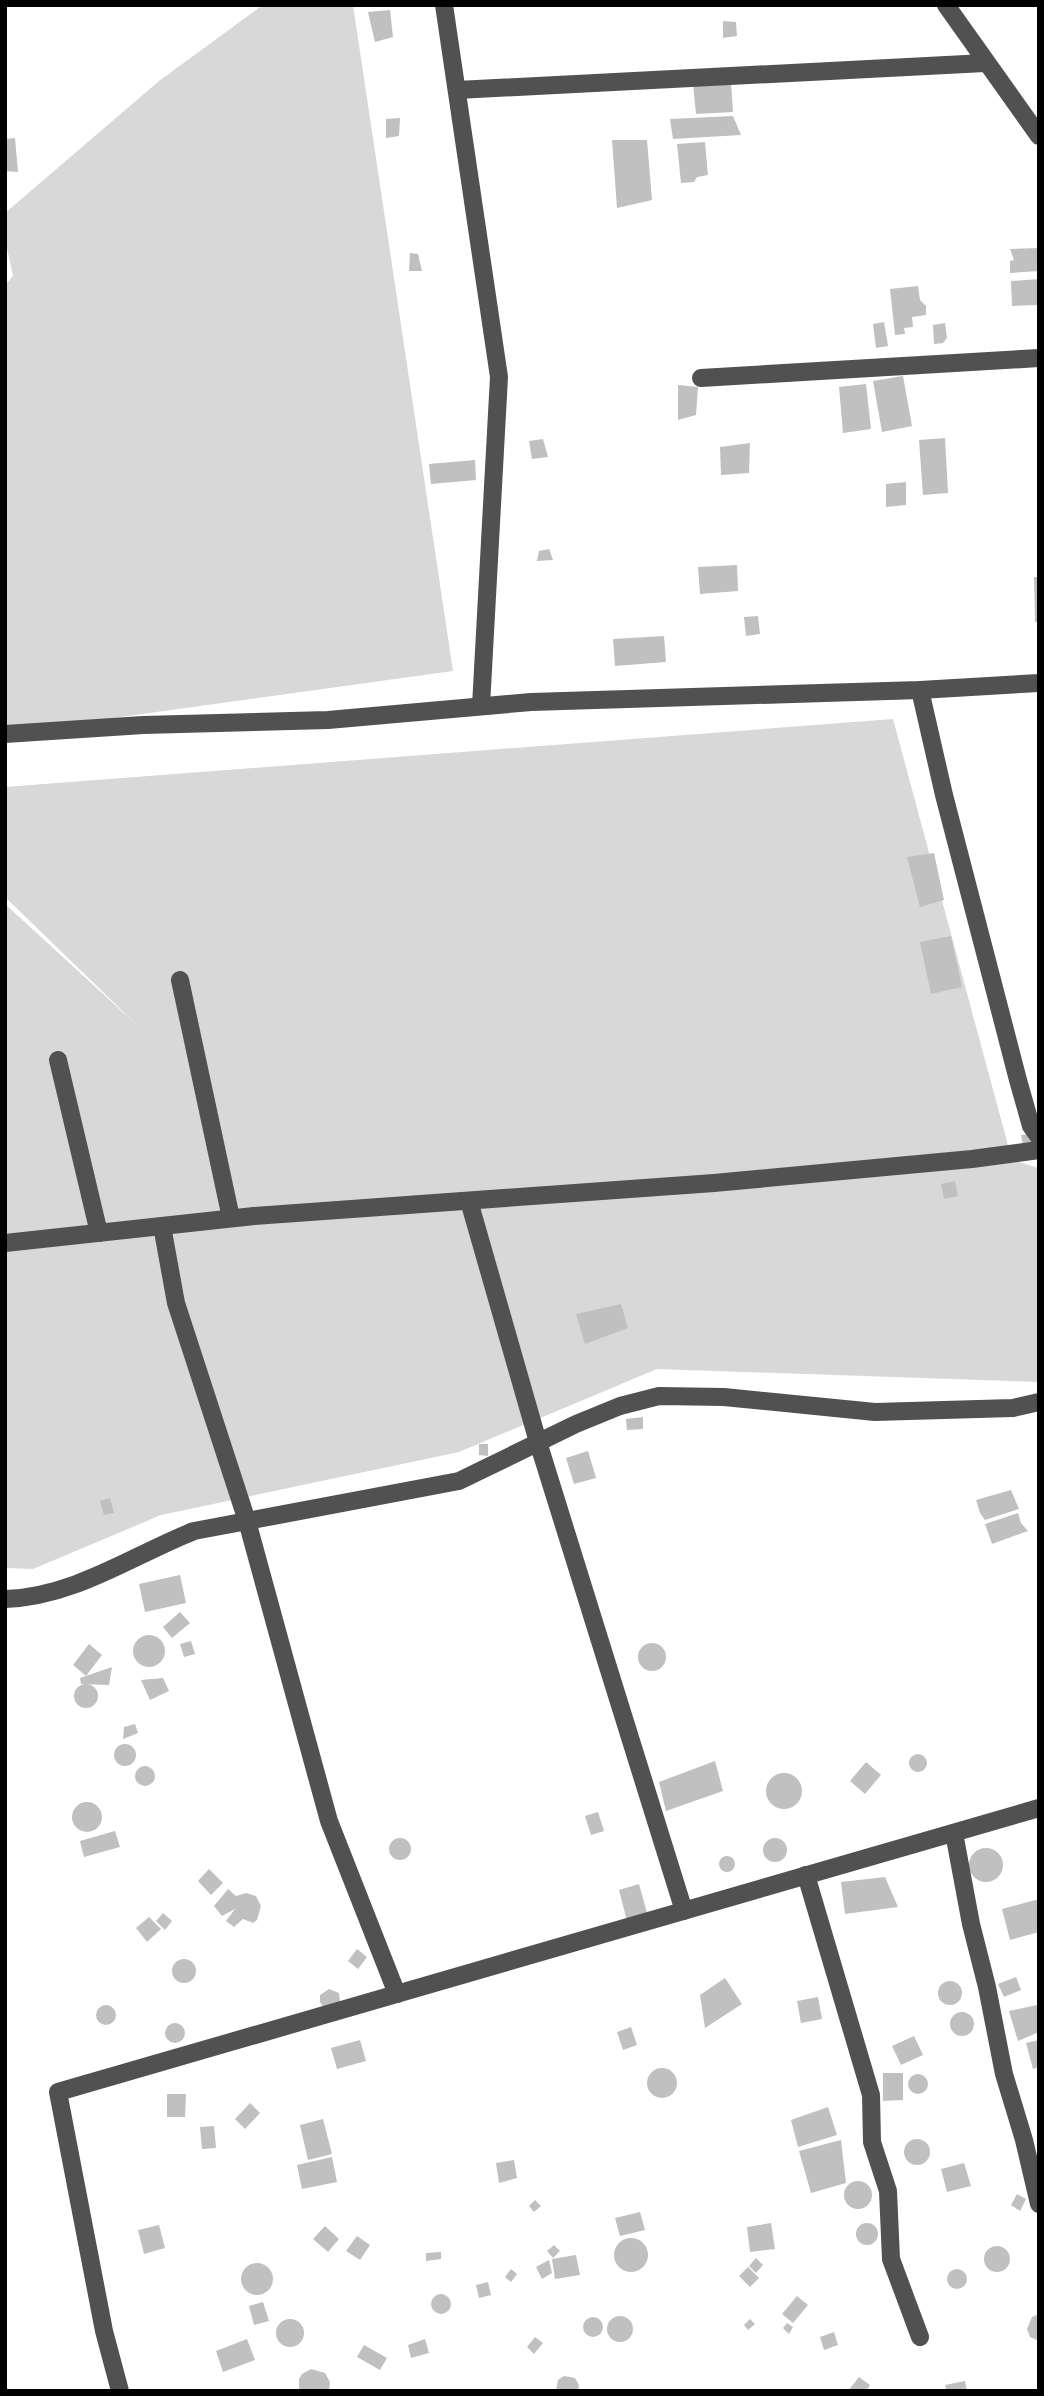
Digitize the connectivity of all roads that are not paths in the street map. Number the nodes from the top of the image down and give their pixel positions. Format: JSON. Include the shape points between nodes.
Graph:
{"nodes":[{"id":1,"x":444,"y":5,"type":"edge"},
{"id":2,"x":946,"y":5,"type":"edge"},
{"id":3,"x":985,"y":63,"type":"junction"},
{"id":4,"x":457,"y":90,"type":"junction"},
{"id":5,"x":1039,"y":136,"type":"edge"},
{"id":6,"x":1039,"y":358,"type":"edge"},
{"id":7,"x":701,"y":378,"type":"dead end"},
{"id":8,"x":1039,"y":683,"type":"edge"},
{"id":9,"x":920,"y":690,"type":"junction"},
{"id":10,"x":481,"y":706,"type":"junction"},
{"id":11,"x":5,"y":734,"type":"edge"},
{"id":12,"x":180,"y":980,"type":"dead end"},
{"id":13,"x":58,"y":1059,"type":"dead end"},
{"id":14,"x":1039,"y":1137,"type":"edge"},
{"id":15,"x":1039,"y":1150,"type":"edge"},
{"id":16,"x":469,"y":1201,"type":"junction"},
{"id":17,"x":231,"y":1219,"type":"junction"},
{"id":18,"x":162,"y":1226,"type":"junction"},
{"id":19,"x":99,"y":1233,"type":"junction"},
{"id":20,"x":5,"y":1242,"type":"edge"},
{"id":21,"x":1039,"y":1402,"type":"edge"},
{"id":22,"x":538,"y":1442,"type":"junction"},
{"id":23,"x":247,"y":1521,"type":"junction"},
{"id":24,"x":5,"y":1599,"type":"edge"},
{"id":25,"x":1039,"y":1808,"type":"edge"},
{"id":26,"x":954,"y":1833,"type":"junction"},
{"id":27,"x":806,"y":1875,"type":"junction"},
{"id":28,"x":684,"y":1911,"type":"junction"},
{"id":29,"x":397,"y":1994,"type":"junction"},
{"id":30,"x":1039,"y":2204,"type":"edge"},
{"id":31,"x":920,"y":2337,"type":"dead end"},
{"id":32,"x":120,"y":2391,"type":"edge"}],
"edges":[{"from":1,"to":4,"type":"street"},
{"from":2,"to":3,"type":"street"},
{"from":3,"to":4,"type":"street"},
{"from":3,"to":5,"type":"street"},
{"from":4,"to":10,"type":"street","via":[[499,377]]},
{"from":6,"to":7,"type":"street"},
{"from":8,"to":9,"type":"street"},
{"from":9,"to":10,"type":"street"},
{"from":9,"to":14,"type":"street","via":[[1008,1042],[1031,1126]]},
{"from":10,"to":11,"type":"street","via":[[328,720]]},
{"from":12,"to":17,"type":"street"},
{"from":13,"to":19,"type":"street"},
{"from":15,"to":16,"type":"street","via":[[715,1183]]},
{"from":16,"to":17,"type":"street"},
{"from":16,"to":22,"type":"street"},
{"from":17,"to":18,"type":"street"},
{"from":18,"to":19,"type":"street"},
{"from":18,"to":23,"type":"street","via":[[176,1303]]},
{"from":19,"to":20,"type":"street"},
{"from":21,"to":22,"type":"street","via":[[1013,1408],[875,1412],[724,1397],[659,1396],[620,1406]]},
{"from":22,"to":23,"type":"street","via":[[459,1481]]},
{"from":22,"to":28,"type":"street"},
{"from":23,"to":24,"type":"street","via":[[194,1531],[55,1591]]},
{"from":23,"to":29,"type":"street","via":[[329,1821]]},
{"from":25,"to":26,"type":"street"},
{"from":26,"to":27,"type":"street"},
{"from":26,"to":30,"type":"street","via":[[1004,2074]]},
{"from":27,"to":28,"type":"street"},
{"from":27,"to":31,"type":"street","via":[[871,2095],[872,2142],[888,2191],[891,2259]]},
{"from":28,"to":29,"type":"street"},
{"from":29,"to":32,"type":"street","via":[[58,2092]]}]}
